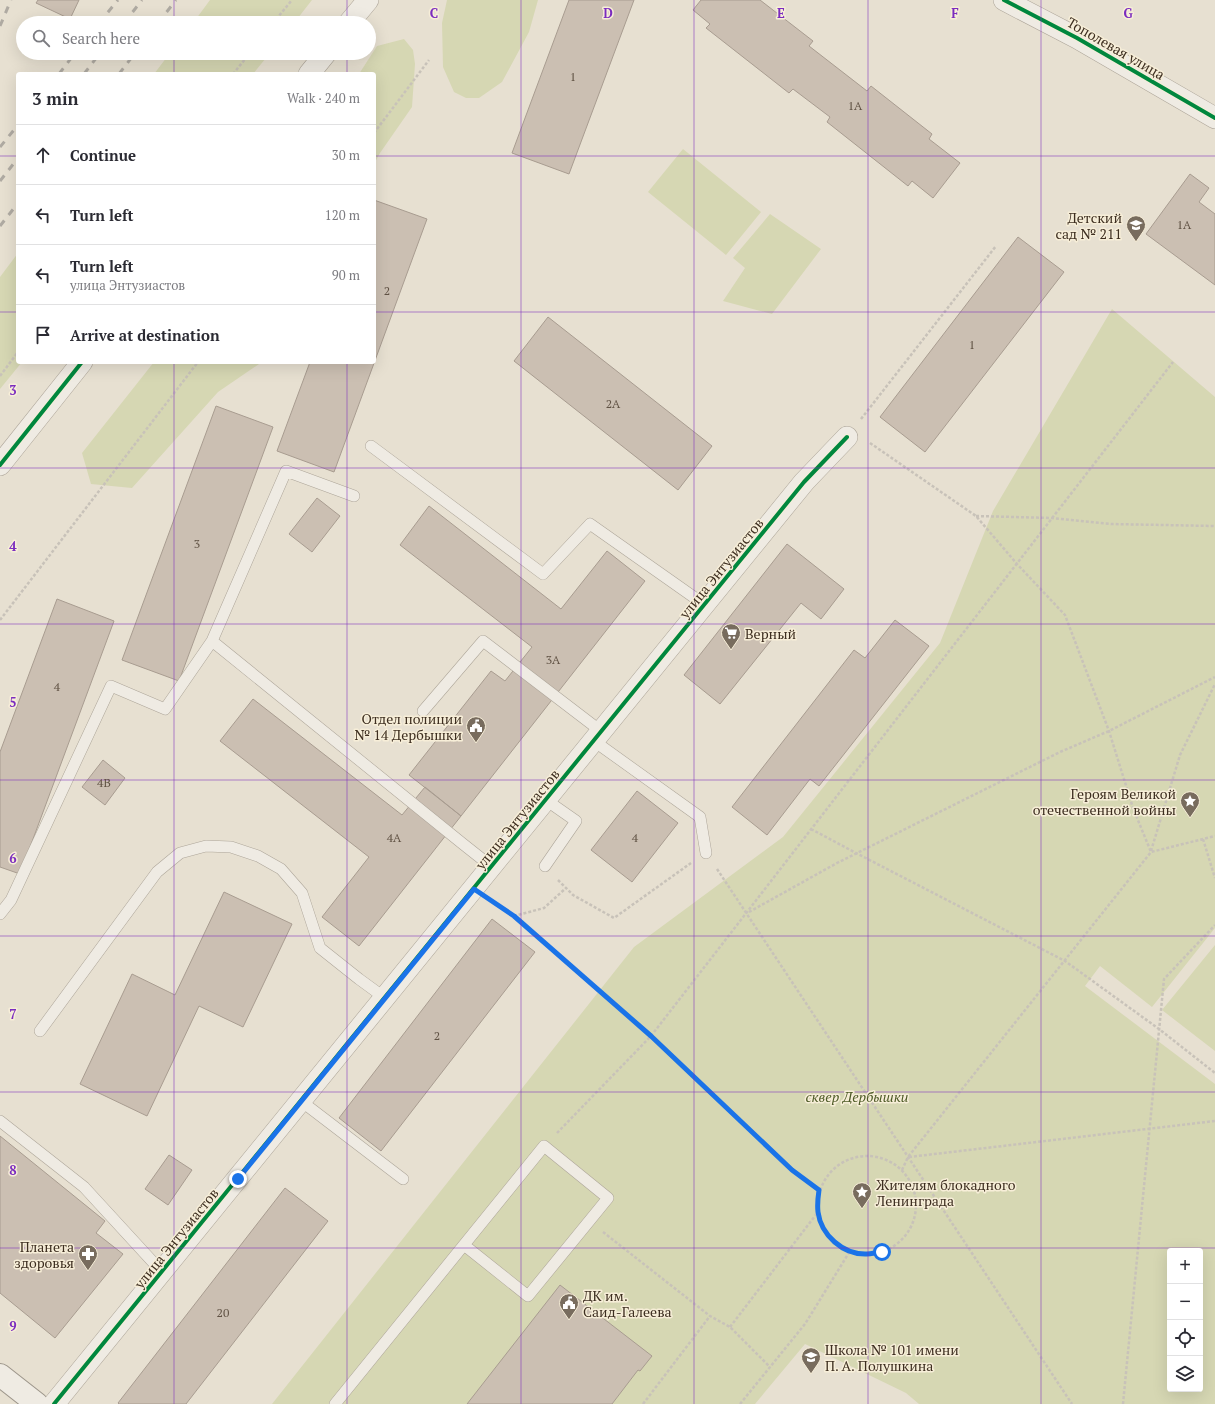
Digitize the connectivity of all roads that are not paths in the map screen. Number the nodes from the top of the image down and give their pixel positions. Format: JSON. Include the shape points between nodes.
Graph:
{"nodes":[{"id":1,"x":368,"y":0,"type":"edge"},
{"id":2,"x":1004,"y":0,"type":"edge"},
{"id":3,"x":355,"y":16,"type":"edge"},
{"id":4,"x":320,"y":60,"type":"edge"},
{"id":5,"x":311,"y":72,"type":"edge"},
{"id":6,"x":1215,"y":118,"type":"edge"},
{"id":7,"x":80,"y":364,"type":"edge"},
{"id":8,"x":847,"y":437,"type":"road end"},
{"id":9,"x":371,"y":446,"type":"dead end"},
{"id":10,"x":0,"y":465,"type":"edge"},
{"id":11,"x":354,"y":496,"type":"dead end"},
{"id":12,"x":705,"y":605,"type":"junction"},
{"id":13,"x":212,"y":641,"type":"junction"},
{"id":14,"x":423,"y":711,"type":"dead end"},
{"id":15,"x":598,"y":736,"type":"junction"},
{"id":16,"x":546,"y":800,"type":"junction"},
{"id":17,"x":706,"y":852,"type":"road end"},
{"id":18,"x":492,"y":866,"type":"junction"},
{"id":19,"x":545,"y":866,"type":"road end"},
{"id":20,"x":0,"y":914,"type":"edge"},
{"id":21,"x":385,"y":998,"type":"junction"},
{"id":22,"x":40,"y":1031,"type":"dead end"},
{"id":23,"x":301,"y":1101,"type":"junction"},
{"id":24,"x":0,"y":1121,"type":"edge"},
{"id":25,"x":403,"y":1179,"type":"dead end"},
{"id":26,"x":464,"y":1245,"type":"junction"},
{"id":27,"x":162,"y":1272,"type":"junction"},
{"id":28,"x":0,"y":1375,"type":"edge"},
{"id":29,"x":37,"y":1404,"type":"edge"},
{"id":30,"x":54,"y":1404,"type":"edge"},
{"id":31,"x":335,"y":1404,"type":"edge"}],
"edges":[{"from":1,"to":3,"type":"street"},
{"from":2,"to":6,"type":"street","name":"Тополевая улица","via":[[1077,38]]},
{"from":4,"to":5,"type":"street"},
{"from":7,"to":10,"type":"street"},
{"from":8,"to":12,"type":"street","name":"улица Энтузиастов","via":[[804,482]]},
{"from":9,"to":12,"type":"lane","via":[[543,574],[590,524]]},
{"from":11,"to":13,"type":"lane","via":[[286,470]]},
{"from":12,"to":15,"type":"street","name":"улица Энтузиастов"},
{"from":13,"to":18,"type":"lane"},
{"from":13,"to":20,"type":"lane","via":[[165,709],[111,686],[11,900]]},
{"from":14,"to":15,"type":"lane","via":[[483,641]]},
{"from":15,"to":16,"type":"street","name":"улица Энтузиастов"},
{"from":15,"to":17,"type":"lane","via":[[700,817]]},
{"from":16,"to":18,"type":"street","name":"улица Энтузиастов"},
{"from":16,"to":19,"type":"lane","via":[[576,821]]},
{"from":18,"to":21,"type":"street","name":"улица Энтузиастов"},
{"from":21,"to":22,"type":"lane","via":[[320,948],[302,893],[281,869],[258,856],[238,849],[206,846],[180,853],[157,872]]},
{"from":21,"to":23,"type":"street","name":"улица Энтузиастов"},
{"from":23,"to":25,"type":"lane"},
{"from":23,"to":27,"type":"street","name":"улица Энтузиастов"},
{"from":24,"to":27,"type":"lane","via":[[84,1187]]},
{"from":26,"to":26,"type":"lane","via":[[544,1146],[608,1198],[528,1296]]},
{"from":26,"to":31,"type":"lane"},
{"from":27,"to":30,"type":"street","name":"улица Энтузиастов"},
{"from":28,"to":29,"type":"street"}]}
